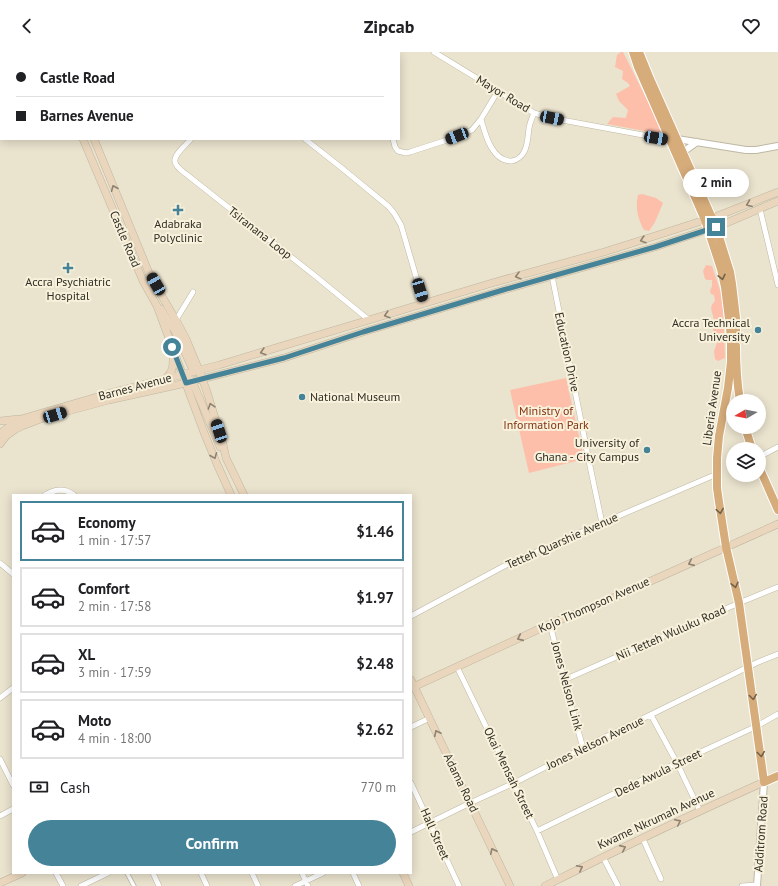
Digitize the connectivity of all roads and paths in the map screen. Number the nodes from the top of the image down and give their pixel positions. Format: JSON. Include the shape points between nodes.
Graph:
{"nodes":[{"id":1,"x":434,"y":52,"type":"edge"},
{"id":2,"x":633,"y":52,"type":"edge"},
{"id":3,"x":639,"y":52,"type":"edge"},
{"id":4,"x":498,"y":91,"type":"junction"},
{"id":5,"x":534,"y":113,"type":"junction"},
{"id":6,"x":481,"y":119,"type":"junction"},
{"id":7,"x":83,"y":140,"type":"edge"},
{"id":8,"x":94,"y":140,"type":"edge"},
{"id":9,"x":190,"y":140,"type":"edge"},
{"id":10,"x":306,"y":140,"type":"edge"},
{"id":11,"x":393,"y":140,"type":"edge"},
{"id":12,"x":674,"y":140,"type":"junction"},
{"id":13,"x":697,"y":142,"type":"junction"},
{"id":14,"x":778,"y":146,"type":"edge"},
{"id":15,"x":683,"y":152,"type":"junction"},
{"id":16,"x":778,"y":192,"type":"edge"},
{"id":17,"x":778,"y":201,"type":"edge"},
{"id":18,"x":760,"y":209,"type":"junction"},
{"id":19,"x":708,"y":219,"type":"junction"},
{"id":20,"x":712,"y":228,"type":"junction"},
{"id":21,"x":552,"y":276,"type":"junction"},
{"id":22,"x":778,"y":286,"type":"edge"},
{"id":23,"x":193,"y":292,"type":"dead end"},
{"id":24,"x":424,"y":304,"type":"junction"},
{"id":25,"x":157,"y":306,"type":"junction"},
{"id":26,"x":176,"y":320,"type":"junction"},
{"id":27,"x":369,"y":320,"type":"junction"},
{"id":28,"x":172,"y":347,"type":"junction"},
{"id":29,"x":190,"y":349,"type":"junction"},
{"id":30,"x":219,"y":365,"type":"junction"},
{"id":31,"x":196,"y":371,"type":"junction"},
{"id":32,"x":182,"y":374,"type":"junction"},
{"id":33,"x":218,"y":375,"type":"junction"},
{"id":34,"x":202,"y":379,"type":"junction"},
{"id":35,"x":163,"y":380,"type":"junction"},
{"id":36,"x":189,"y":381,"type":"junction"},
{"id":37,"x":168,"y":386,"type":"junction"},
{"id":38,"x":728,"y":388,"type":"junction"},
{"id":39,"x":738,"y":389,"type":"junction"},
{"id":40,"x":206,"y":392,"type":"junction"},
{"id":41,"x":189,"y":394,"type":"junction"},
{"id":42,"x":739,"y":394,"type":"edge"},
{"id":43,"x":21,"y":419,"type":"junction"},
{"id":44,"x":0,"y":421,"type":"edge"},
{"id":45,"x":2,"y":436,"type":"edge"},
{"id":46,"x":778,"y":448,"type":"edge"},
{"id":47,"x":766,"y":454,"type":"edge"},
{"id":48,"x":226,"y":458,"type":"junction"},
{"id":49,"x":717,"y":474,"type":"junction"},
{"id":50,"x":766,"y":482,"type":"edge"},
{"id":51,"x":48,"y":494,"type":"edge"},
{"id":52,"x":73,"y":494,"type":"edge"},
{"id":53,"x":231,"y":494,"type":"edge"},
{"id":54,"x":244,"y":494,"type":"edge"},
{"id":55,"x":778,"y":510,"type":"edge"},
{"id":56,"x":602,"y":522,"type":"junction"},
{"id":57,"x":778,"y":524,"type":"edge"},
{"id":58,"x":726,"y":547,"type":"junction"},
{"id":59,"x":0,"y":563,"type":"edge"},
{"id":60,"x":12,"y":573,"type":"edge"},
{"id":61,"x":778,"y":587,"type":"edge"},
{"id":62,"x":739,"y":603,"type":"junction"},
{"id":63,"x":412,"y":615,"type":"edge"},
{"id":64,"x":550,"y":624,"type":"junction"},
{"id":65,"x":778,"y":654,"type":"edge"},
{"id":66,"x":457,"y":667,"type":"junction"},
{"id":67,"x":748,"y":668,"type":"junction"},
{"id":68,"x":564,"y":680,"type":"junction"},
{"id":69,"x":412,"y":685,"type":"edge"},
{"id":70,"x":12,"y":689,"type":"edge"},
{"id":71,"x":0,"y":698,"type":"edge"},
{"id":72,"x":778,"y":714,"type":"edge"},
{"id":73,"x":651,"y":715,"type":"junction"},
{"id":74,"x":430,"y":718,"type":"junction"},
{"id":75,"x":757,"y":726,"type":"junction"},
{"id":76,"x":412,"y":727,"type":"edge"},
{"id":77,"x":583,"y":748,"type":"junction"},
{"id":78,"x":0,"y":759,"type":"edge"},
{"id":79,"x":677,"y":763,"type":"junction"},
{"id":80,"x":778,"y":776,"type":"edge"},
{"id":81,"x":764,"y":782,"type":"junction"},
{"id":82,"x":514,"y":783,"type":"junction"},
{"id":83,"x":12,"y":784,"type":"edge"},
{"id":84,"x":412,"y":785,"type":"edge"},
{"id":85,"x":470,"y":803,"type":"junction"},
{"id":86,"x":12,"y":810,"type":"edge"},
{"id":87,"x":700,"y":811,"type":"junction"},
{"id":88,"x":0,"y":816,"type":"edge"},
{"id":89,"x":430,"y":823,"type":"junction"},
{"id":90,"x":537,"y":831,"type":"junction"},
{"id":91,"x":412,"y":832,"type":"edge"},
{"id":92,"x":643,"y":839,"type":"junction"},
{"id":93,"x":603,"y":857,"type":"junction"},
{"id":94,"x":20,"y":874,"type":"edge"},
{"id":95,"x":57,"y":874,"type":"edge"},
{"id":96,"x":106,"y":874,"type":"edge"},
{"id":97,"x":128,"y":874,"type":"edge"},
{"id":98,"x":153,"y":874,"type":"edge"},
{"id":99,"x":201,"y":874,"type":"edge"},
{"id":100,"x":252,"y":874,"type":"edge"},
{"id":101,"x":302,"y":874,"type":"edge"},
{"id":102,"x":322,"y":874,"type":"edge"},
{"id":103,"x":353,"y":874,"type":"edge"},
{"id":104,"x":403,"y":874,"type":"edge"},
{"id":105,"x":661,"y":879,"type":"dead end"},
{"id":106,"x":558,"y":880,"type":"junction"},
{"id":107,"x":0,"y":883,"type":"edge"},
{"id":108,"x":307,"y":884,"type":"edge"},
{"id":109,"x":63,"y":886,"type":"edge"},
{"id":110,"x":82,"y":886,"type":"edge"},
{"id":111,"x":134,"y":886,"type":"edge"},
{"id":112,"x":159,"y":886,"type":"edge"},
{"id":113,"x":207,"y":886,"type":"edge"},
{"id":114,"x":258,"y":886,"type":"edge"},
{"id":115,"x":295,"y":886,"type":"edge"},
{"id":116,"x":359,"y":886,"type":"edge"},
{"id":117,"x":409,"y":886,"type":"edge"},
{"id":118,"x":459,"y":886,"type":"edge"},
{"id":119,"x":510,"y":886,"type":"edge"},
{"id":120,"x":545,"y":886,"type":"edge"},
{"id":121,"x":618,"y":886,"type":"edge"},
{"id":122,"x":742,"y":886,"type":"edge"},
{"id":123,"x":758,"y":886,"type":"edge"}],
"edges":[{"from":1,"to":4,"type":"street","name":"Mayor Road"},
{"from":2,"to":12,"type":"main road","name":"Liberia Avenue"},
{"from":3,"to":12,"type":"main road","name":"Liberia Avenue"},
{"from":4,"to":5,"type":"street","name":"Mayor Road"},
{"from":4,"to":6,"type":"street"},
{"from":5,"to":6,"type":"street","via":[[524,152],[513,161],[503,159],[495,153]]},
{"from":5,"to":12,"type":"street","name":"Mayor Road"},
{"from":6,"to":11,"type":"street","via":[[472,130],[406,153],[398,151]]},
{"from":7,"to":25,"type":"main road","name":"Castle Road","via":[[143,281]]},
{"from":26,"to":8,"type":"main road","name":"Castle Road","one_way":true,"via":[[151,278]]},
{"from":9,"to":27,"type":"street","name":"Tsiranana Loop","via":[[175,158],[178,167]]},
{"from":10,"to":24,"type":"street","via":[[394,213]]},
{"from":12,"to":13,"type":"street"},
{"from":12,"to":15,"type":"main road","name":"Liberia Avenue"},
{"from":12,"to":19,"type":"main road","name":"Liberia Avenue"},
{"from":13,"to":14,"type":"street","via":[[746,150]]},
{"from":13,"to":15,"type":"street"},
{"from":15,"to":19,"type":"main road","name":"Liberia Avenue"},
{"from":16,"to":19,"type":"main road","name":"Barnes Avenue","one_way":true},
{"from":17,"to":18,"type":"main road","name":"Barnes Avenue"},
{"from":18,"to":20,"type":"main road","name":"Barnes Avenue"},
{"from":18,"to":22,"type":"street"},
{"from":19,"to":20,"type":"main road","name":"Liberia Avenue"},
{"from":19,"to":24,"type":"main road","name":"Barnes Avenue","one_way":true},
{"from":20,"to":21,"type":"main road","name":"Barnes Avenue"},
{"from":20,"to":38,"type":"main road","name":"Liberia Avenue","one_way":true,"via":[[728,307],[731,344]]},
{"from":20,"to":39,"type":"main road","name":"Liberia Avenue","via":[[732,284],[736,318]]},
{"from":21,"to":33,"type":"main road","name":"Barnes Avenue","via":[[278,360]]},
{"from":21,"to":56,"type":"street","name":"Education Drive"},
{"from":23,"to":26,"type":"street"},
{"from":24,"to":27,"type":"main road","name":"Barnes Avenue","one_way":true},
{"from":25,"to":28,"type":"main road","name":"Castle Road"},
{"from":25,"to":31,"type":"main road","via":[[162,309]]},
{"from":26,"to":29,"type":"main road","name":"Castle Road"},
{"from":27,"to":30,"type":"main road","name":"Barnes Avenue","one_way":true},
{"from":28,"to":32,"type":"main road","name":"Castle Road"},
{"from":28,"to":35,"type":"main road","via":[[173,369]]},
{"from":29,"to":30,"type":"main road","via":[[202,363]]},
{"from":29,"to":31,"type":"main road","name":"Castle Road"},
{"from":30,"to":31,"type":"main road","name":"Barnes Avenue"},
{"from":31,"to":32,"type":"main road","name":"Barnes Avenue"},
{"from":31,"to":34,"type":"main road","name":"Castle Road"},
{"from":31,"to":36,"type":"main road"},
{"from":32,"to":35,"type":"main road","name":"Barnes Avenue"},
{"from":32,"to":36,"type":"main road","name":"Castle Road"},
{"from":33,"to":34,"type":"main road","name":"Barnes Avenue"},
{"from":33,"to":40,"type":"main road","via":[[211,381]]},
{"from":34,"to":36,"type":"main road","name":"Barnes Avenue"},
{"from":34,"to":40,"type":"main road","name":"Castle Road"},
{"from":35,"to":43,"type":"main road","name":"Barnes Avenue"},
{"from":36,"to":37,"type":"main road","name":"Barnes Avenue"},
{"from":36,"to":41,"type":"main road","name":"Castle Road"},
{"from":36,"to":48,"type":"main road","via":[[201,400]]},
{"from":37,"to":41,"type":"main road","via":[[176,386]]},
{"from":37,"to":45,"type":"main road","name":"Barnes Avenue","via":[[46,418]]},
{"from":38,"to":39,"type":"main road"},
{"from":38,"to":49,"type":"main road","name":"Liberia Avenue","via":[[719,436]]},
{"from":39,"to":42,"type":"main road","name":"Liberia Avenue"},
{"from":48,"to":40,"type":"main road","name":"Castle Road","one_way":true},
{"from":41,"to":53,"type":"main road","name":"Castle Road","one_way":true},
{"from":43,"to":44,"type":"main road"},
{"from":43,"to":45,"type":"main road","name":"Barnes Avenue","via":[[7,428]]},
{"from":46,"to":47,"type":"street"},
{"from":48,"to":54,"type":"main road","name":"Castle Road"},
{"from":49,"to":56,"type":"street","name":"Tetteh Quarshie Avenue"},
{"from":49,"to":58,"type":"main road","name":"Liberia Avenue","one_way":true,"via":[[718,502]]},
{"from":50,"to":55,"type":"main road"},
{"from":51,"to":52,"type":"street","via":[[59,490]]},
{"from":56,"to":63,"type":"street","name":"Tetteh Quarshie Avenue","via":[[506,565]]},
{"from":57,"to":58,"type":"main road","name":"Kojo Thompson Avenue"},
{"from":58,"to":62,"type":"main road","name":"Liberia Avenue","one_way":true},
{"from":58,"to":64,"type":"main road","name":"Kojo Thompson Avenue","one_way":true},
{"from":59,"to":60,"type":"street"},
{"from":61,"to":62,"type":"street","name":"Nii Tetteh Wuluku Road"},
{"from":62,"to":67,"type":"main road","name":"Liberia Avenue"},
{"from":62,"to":68,"type":"street","name":"Nii Tetteh Wuluku Road"},
{"from":64,"to":66,"type":"main road","name":"Kojo Thompson Avenue","one_way":true},
{"from":64,"to":68,"type":"street","name":"Jones Nelson Link"},
{"from":65,"to":67,"type":"street","name":"Jones Nelson Avenue"},
{"from":66,"to":69,"type":"main road","name":"Kojo Thompson Avenue"},
{"from":66,"to":82,"type":"street","name":"Okai Mensah Street"},
{"from":67,"to":73,"type":"street","name":"Jones Nelson Avenue"},
{"from":67,"to":75,"type":"main road","name":"Liberia Avenue","one_way":true},
{"from":68,"to":77,"type":"street","name":"Jones Nelson Link"},
{"from":69,"to":74,"type":"main road","name":"Adama Road"},
{"from":70,"to":71,"type":"street"},
{"from":72,"to":75,"type":"street","name":"Dede Awula Street"},
{"from":73,"to":77,"type":"street","name":"Jones Nelson Avenue"},
{"from":73,"to":79,"type":"street"},
{"from":74,"to":76,"type":"street"},
{"from":85,"to":74,"type":"main road","name":"Adama Road","one_way":true},
{"from":75,"to":79,"type":"street","name":"Dede Awula Street"},
{"from":75,"to":81,"type":"main road","name":"Liberia Avenue","one_way":true},
{"from":77,"to":82,"type":"street","name":"Jones Nelson Avenue"},
{"from":78,"to":83,"type":"street"},
{"from":79,"to":87,"type":"street"},
{"from":79,"to":90,"type":"street","name":"Dede Awula Street"},
{"from":80,"to":81,"type":"main road","name":"Kwame Nkrumah Avenue"},
{"from":81,"to":87,"type":"main road","name":"Kwame Nkrumah Avenue"},
{"from":81,"to":123,"type":"street","name":"Additrom Road"},
{"from":82,"to":85,"type":"street","name":"Jones Nelson Avenue"},
{"from":82,"to":90,"type":"street","name":"Okai Mensah Street"},
{"from":84,"to":89,"type":"street","name":"Hall Street"},
{"from":85,"to":89,"type":"street","name":"Jones Nelson Avenue"},
{"from":119,"to":85,"type":"main road","name":"Adama Road","one_way":true},
{"from":86,"to":88,"type":"street"},
{"from":92,"to":87,"type":"main road","name":"Kwame Nkrumah Avenue","one_way":true},
{"from":89,"to":91,"type":"street","name":"Jones Nelson Avenue"},
{"from":89,"to":118,"type":"street","name":"Hall Street"},
{"from":90,"to":106,"type":"street","name":"Okai Mensah Street"},
{"from":93,"to":92,"type":"main road","name":"Kwame Nkrumah Avenue","one_way":true},
{"from":92,"to":105,"type":"street"},
{"from":106,"to":93,"type":"main road","name":"Kwame Nkrumah Avenue","one_way":true},
{"from":93,"to":121,"type":"street"},
{"from":94,"to":107,"type":"main road"},
{"from":95,"to":109,"type":"street"},
{"from":96,"to":110,"type":"street"},
{"from":97,"to":111,"type":"street"},
{"from":98,"to":112,"type":"street"},
{"from":99,"to":113,"type":"street"},
{"from":100,"to":114,"type":"street"},
{"from":101,"to":108,"type":"street"},
{"from":102,"to":108,"type":"street"},
{"from":103,"to":116,"type":"street"},
{"from":104,"to":117,"type":"main road"},
{"from":106,"to":120,"type":"main road","name":"Kwame Nkrumah Avenue"},
{"from":108,"to":115,"type":"street"},
{"from":122,"to":123,"type":"street"}]}
